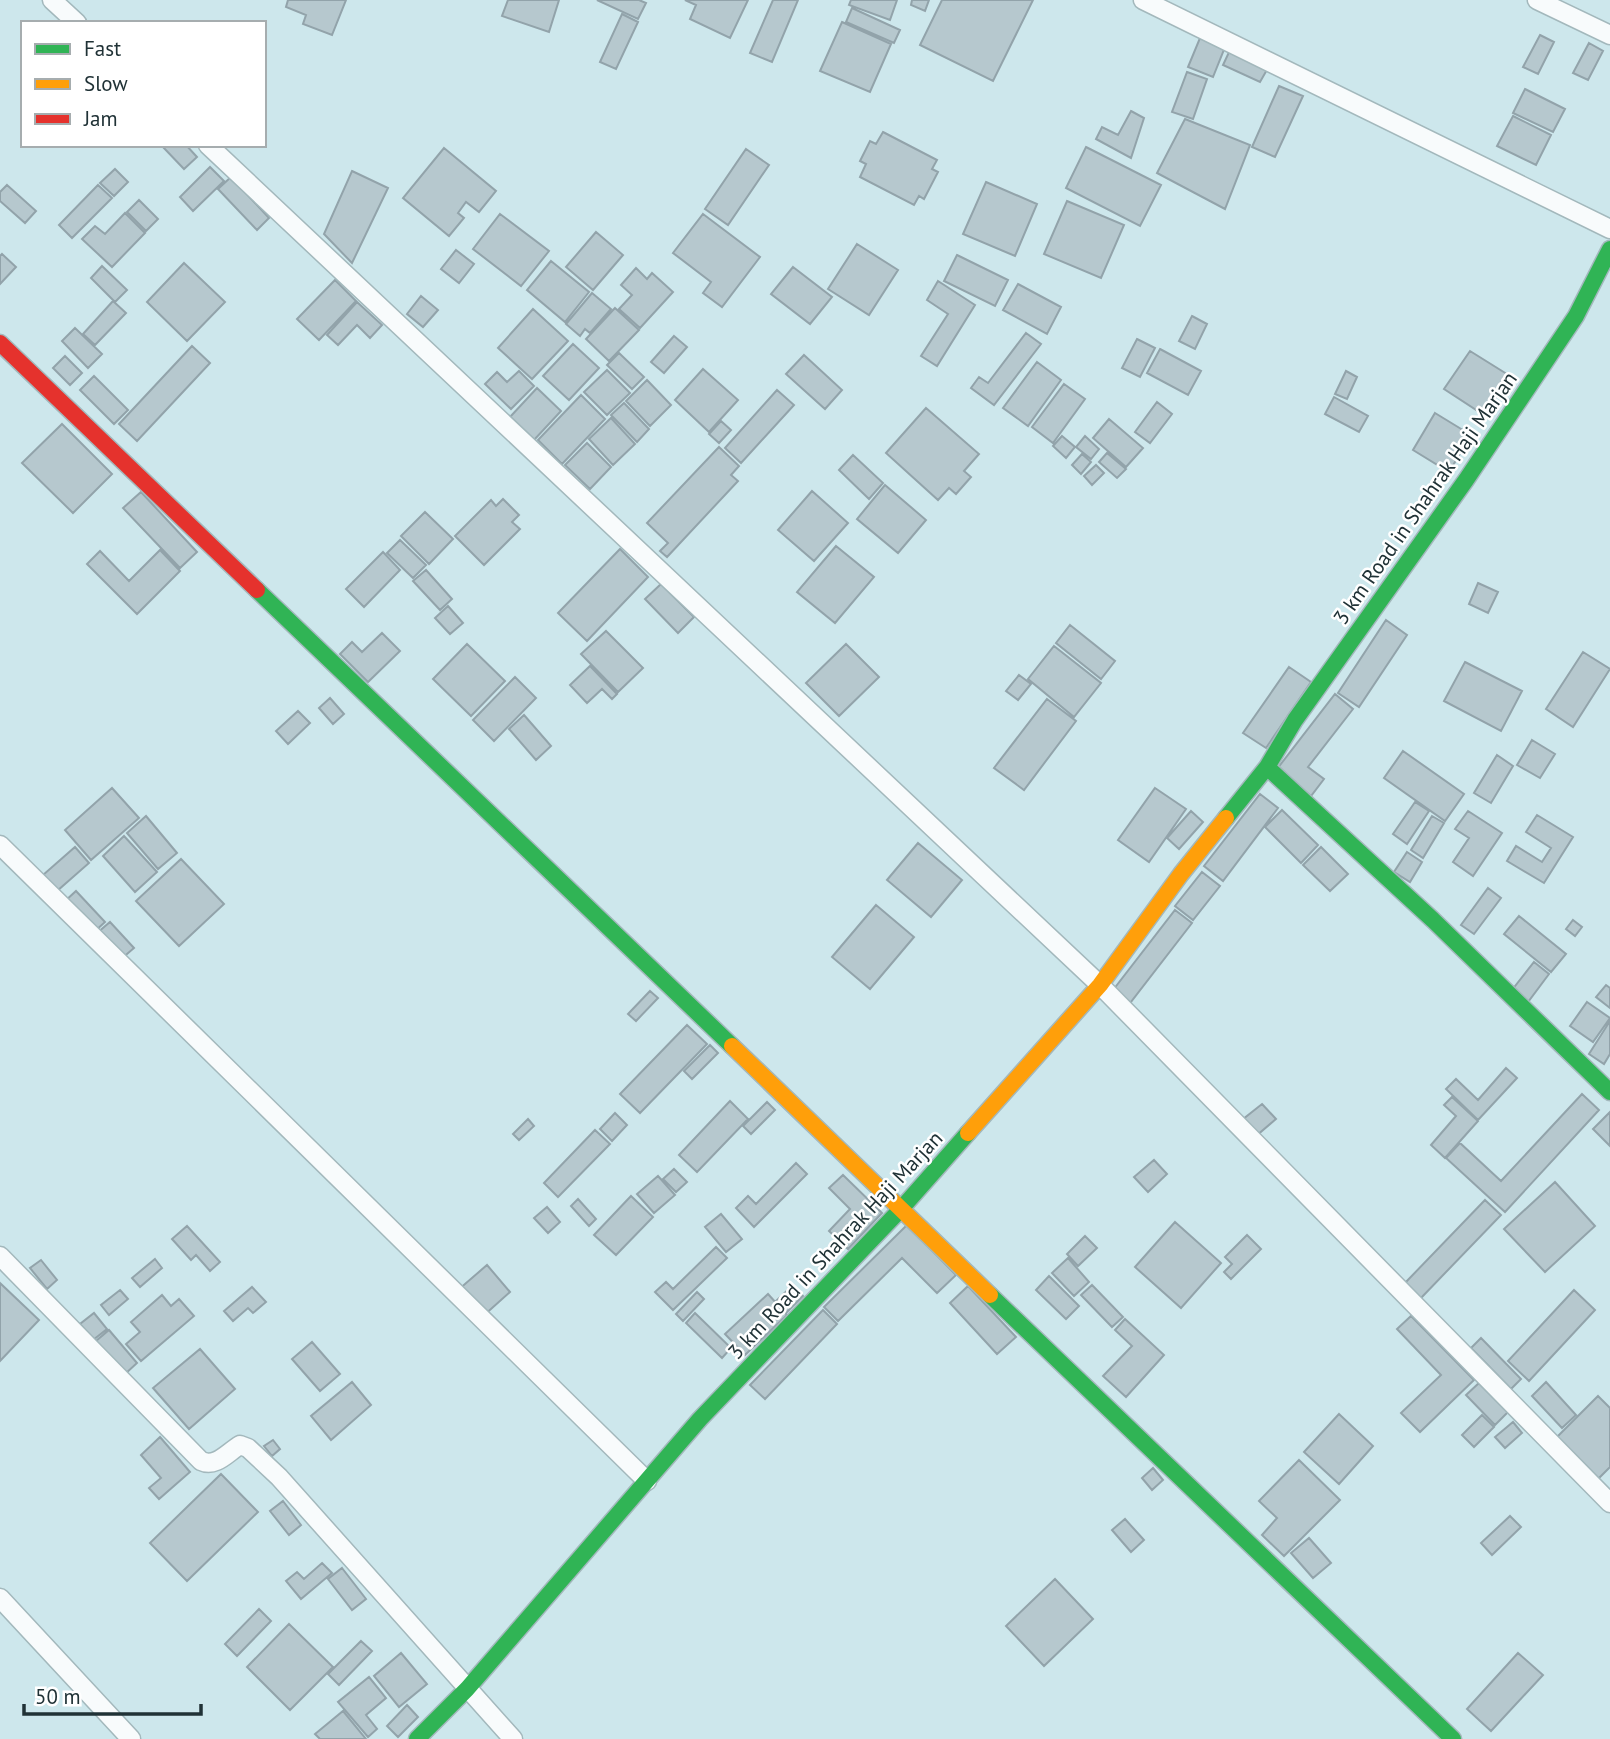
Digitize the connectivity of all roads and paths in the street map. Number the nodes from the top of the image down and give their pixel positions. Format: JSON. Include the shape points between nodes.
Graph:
{"nodes":[{"id":1,"x":52,"y":0,"type":"edge"},
{"id":2,"x":1143,"y":0,"type":"edge"},
{"id":3,"x":1537,"y":0,"type":"edge"},
{"id":4,"x":75,"y":21,"type":"edge"},
{"id":5,"x":1610,"y":35,"type":"edge"},
{"id":6,"x":210,"y":147,"type":"edge"},
{"id":7,"x":1610,"y":229,"type":"edge"},
{"id":8,"x":1610,"y":249,"type":"edge"},
{"id":9,"x":0,"y":343,"type":"edge"},
{"id":10,"x":1267,"y":767,"type":"junction"},
{"id":11,"x":0,"y":845,"type":"edge"},
{"id":12,"x":1100,"y":985,"type":"junction"},
{"id":13,"x":1610,"y":1093,"type":"edge"},
{"id":14,"x":901,"y":1209,"type":"junction"},
{"id":15,"x":0,"y":1256,"type":"edge"},
{"id":16,"x":647,"y":1481,"type":"junction"},
{"id":17,"x":1610,"y":1503,"type":"edge"},
{"id":18,"x":0,"y":1598,"type":"edge"},
{"id":19,"x":467,"y":1689,"type":"junction"},
{"id":20,"x":131,"y":1739,"type":"edge"},
{"id":21,"x":417,"y":1739,"type":"edge"},
{"id":22,"x":513,"y":1739,"type":"edge"},
{"id":23,"x":1453,"y":1739,"type":"edge"}],
"edges":[{"from":1,"to":4,"type":"street"},
{"from":2,"to":7,"type":"street"},
{"from":3,"to":5,"type":"street"},
{"from":6,"to":12,"type":"street"},
{"from":8,"to":10,"type":"street","name":"3 km Road in Shahrak Haji Marjan","via":[[1576,316]]},
{"from":9,"to":14,"type":"street"},
{"from":10,"to":12,"type":"street","name":"3 km Road in Shahrak Haji Marjan"},
{"from":10,"to":13,"type":"street"},
{"from":11,"to":16,"type":"street"},
{"from":12,"to":14,"type":"street","name":"3 km Road in Shahrak Haji Marjan"},
{"from":12,"to":17,"type":"street"},
{"from":14,"to":16,"type":"street","name":"3 km Road in Shahrak Haji Marjan","via":[[709,1409]]},
{"from":14,"to":23,"type":"street"},
{"from":15,"to":19,"type":"street","via":[[201,1461],[213,1464],[240,1445],[264,1462]]},
{"from":16,"to":19,"type":"street","name":"3 km Road in Shahrak Haji Marjan"},
{"from":18,"to":20,"type":"street"},
{"from":19,"to":21,"type":"street","name":"3 km Road in Shahrak Haji Marjan"},
{"from":19,"to":22,"type":"street"}]}
